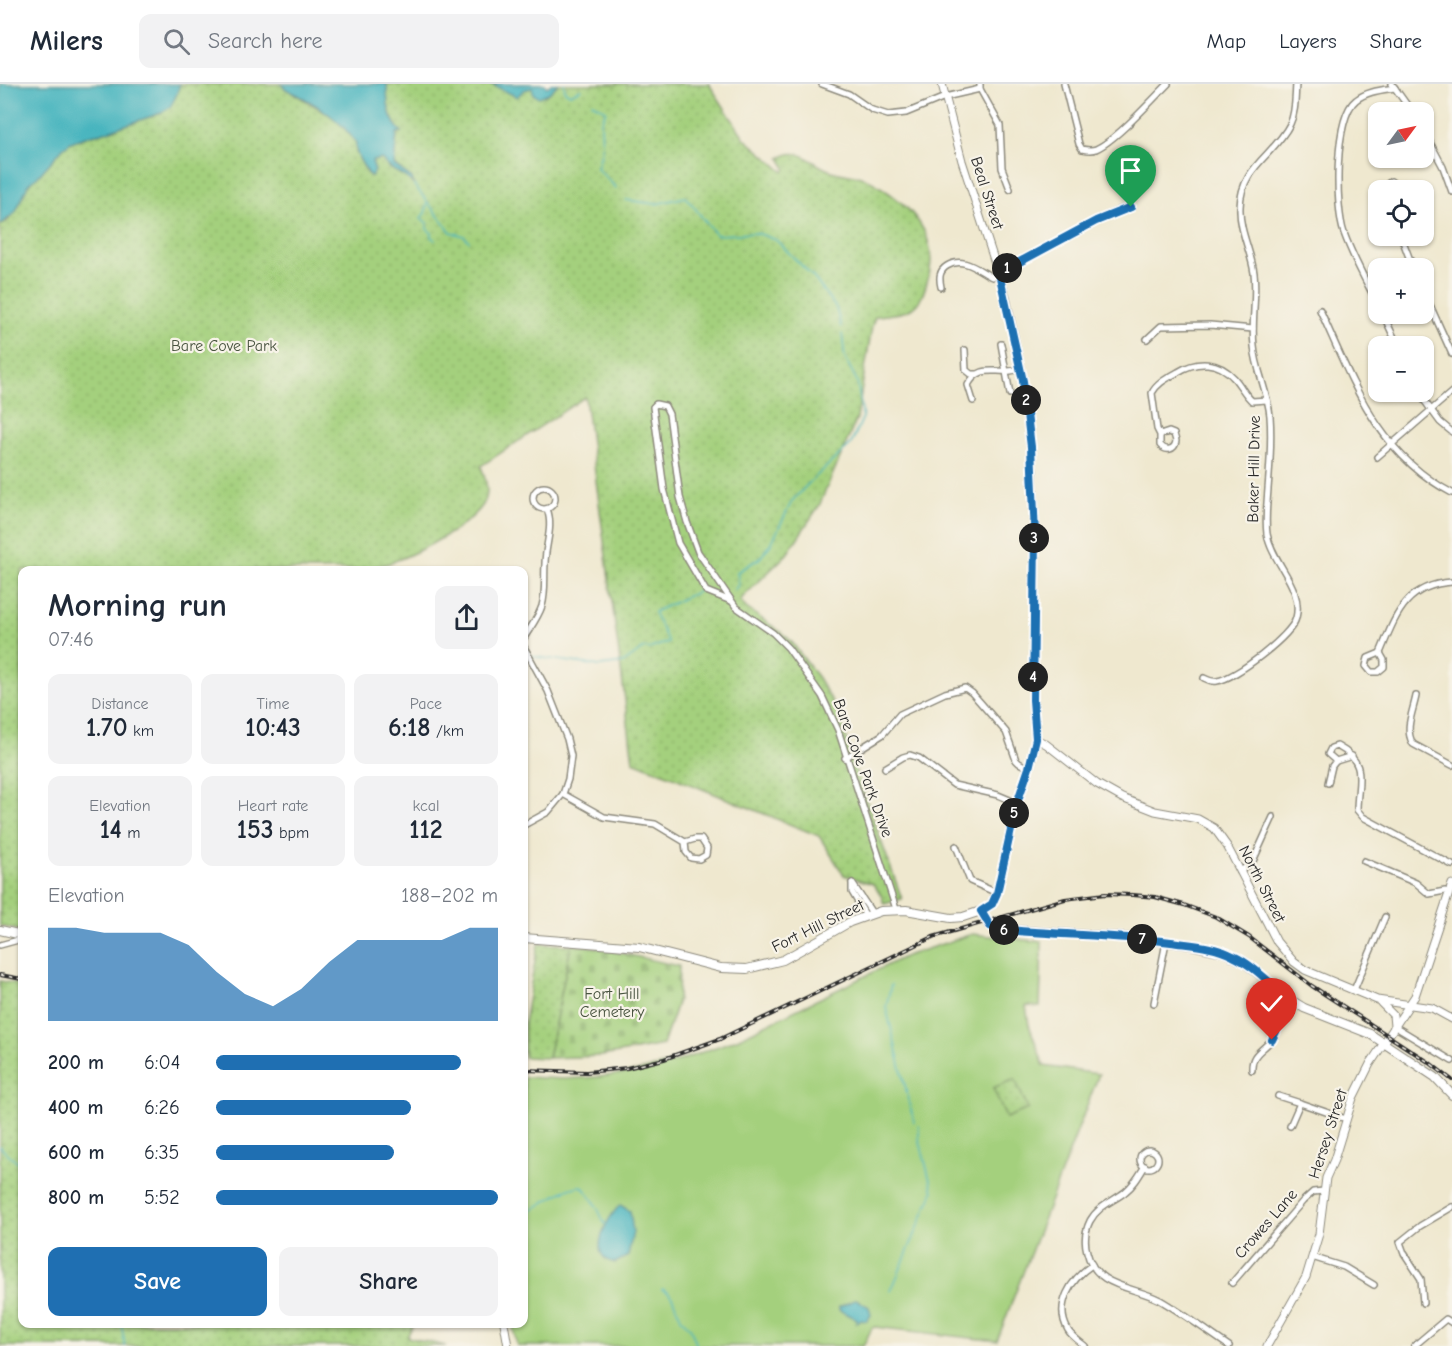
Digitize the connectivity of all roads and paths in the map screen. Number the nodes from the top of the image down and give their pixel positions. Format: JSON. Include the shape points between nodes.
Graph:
{"nodes":[{"id":1,"x":822,"y":84,"type":"edge"},
{"id":2,"x":942,"y":84,"type":"edge"},
{"id":3,"x":1064,"y":84,"type":"edge"},
{"id":4,"x":1168,"y":84,"type":"edge"},
{"id":5,"x":1296,"y":84,"type":"edge"},
{"id":6,"x":1394,"y":86,"type":"edge"},
{"id":7,"x":980,"y":87,"type":"edge"},
{"id":8,"x":945,"y":97,"type":"junction"},
{"id":9,"x":1405,"y":102,"type":"edge"},
{"id":10,"x":1434,"y":150,"type":"edge"},
{"id":11,"x":1010,"y":189,"type":"dead end"},
{"id":12,"x":1452,"y":192,"type":"edge"},
{"id":13,"x":1131,"y":207,"type":"dead end"},
{"id":14,"x":999,"y":273,"type":"junction"},
{"id":15,"x":1368,"y":283,"type":"edge"},
{"id":16,"x":941,"y":287,"type":"dead end"},
{"id":17,"x":1320,"y":310,"type":"dead end"},
{"id":18,"x":1434,"y":314,"type":"edge"},
{"id":19,"x":1253,"y":329,"type":"junction"},
{"id":20,"x":1147,"y":339,"type":"dead end"},
{"id":21,"x":1001,"y":344,"type":"dead end"},
{"id":22,"x":965,"y":350,"type":"dead end"},
{"id":23,"x":1452,"y":354,"type":"edge"},
{"id":24,"x":1021,"y":368,"type":"junction"},
{"id":25,"x":1006,"y":373,"type":"junction"},
{"id":26,"x":976,"y":374,"type":"junction"},
{"id":27,"x":1452,"y":392,"type":"edge"},
{"id":28,"x":1010,"y":394,"type":"dead end"},
{"id":29,"x":1267,"y":400,"type":"junction"},
{"id":30,"x":973,"y":401,"type":"dead end"},
{"id":31,"x":1425,"y":402,"type":"edge"},
{"id":32,"x":1431,"y":411,"type":"junction"},
{"id":33,"x":1452,"y":432,"type":"edge"},
{"id":34,"x":1160,"y":435,"type":"dead end"},
{"id":35,"x":1392,"y":445,"type":"junction"},
{"id":36,"x":1377,"y":457,"type":"dead end"},
{"id":37,"x":1452,"y":493,"type":"edge"},
{"id":38,"x":547,"y":509,"type":"junction"},
{"id":39,"x":1452,"y":582,"type":"edge"},
{"id":40,"x":731,"y":601,"type":"junction"},
{"id":41,"x":528,"y":631,"type":"edge"},
{"id":42,"x":1380,"y":653,"type":"dead end"},
{"id":43,"x":528,"y":654,"type":"edge"},
{"id":44,"x":1204,"y":678,"type":"dead end"},
{"id":45,"x":1416,"y":696,"type":"dead end"},
{"id":46,"x":1036,"y":739,"type":"junction"},
{"id":47,"x":1034,"y":750,"type":"junction"},
{"id":48,"x":1052,"y":751,"type":"junction"},
{"id":49,"x":1353,"y":756,"type":"junction"},
{"id":50,"x":845,"y":758,"type":"junction"},
{"id":51,"x":1336,"y":761,"type":"junction"},
{"id":52,"x":1452,"y":765,"type":"edge"},
{"id":53,"x":885,"y":768,"type":"dead end"},
{"id":54,"x":1029,"y":768,"type":"junction"},
{"id":55,"x":1328,"y":783,"type":"dead end"},
{"id":56,"x":563,"y":794,"type":"junction"},
{"id":57,"x":1017,"y":803,"type":"junction"},
{"id":58,"x":1273,"y":817,"type":"dead end"},
{"id":59,"x":528,"y":823,"type":"edge"},
{"id":60,"x":685,"y":842,"type":"junction"},
{"id":61,"x":956,"y":846,"type":"dead end"},
{"id":62,"x":1364,"y":861,"type":"dead end"},
{"id":63,"x":1452,"y":865,"type":"edge"},
{"id":64,"x":1240,"y":872,"type":"junction"},
{"id":65,"x":1452,"y":884,"type":"edge"},
{"id":66,"x":1449,"y":892,"type":"junction"},
{"id":67,"x":997,"y":893,"type":"junction"},
{"id":68,"x":896,"y":909,"type":"junction"},
{"id":69,"x":981,"y":911,"type":"junction"},
{"id":70,"x":869,"y":914,"type":"junction"},
{"id":71,"x":1385,"y":917,"type":"dead end"},
{"id":72,"x":0,"y":930,"type":"edge"},
{"id":73,"x":18,"y":936,"type":"edge"},
{"id":74,"x":18,"y":938,"type":"edge"},
{"id":75,"x":528,"y":938,"type":"edge"},
{"id":76,"x":1166,"y":942,"type":"junction"},
{"id":77,"x":0,"y":945,"type":"edge"},
{"id":78,"x":1354,"y":990,"type":"junction"},
{"id":79,"x":1291,"y":1000,"type":"junction"},
{"id":80,"x":1377,"y":1000,"type":"junction"},
{"id":81,"x":1154,"y":1003,"type":"dead end"},
{"id":82,"x":1408,"y":1005,"type":"junction"},
{"id":83,"x":1452,"y":1019,"type":"edge"},
{"id":84,"x":1394,"y":1026,"type":"junction"},
{"id":85,"x":1383,"y":1042,"type":"junction"},
{"id":86,"x":1452,"y":1061,"type":"edge"},
{"id":87,"x":1252,"y":1070,"type":"dead end"},
{"id":88,"x":1452,"y":1095,"type":"edge"},
{"id":89,"x":1278,"y":1096,"type":"dead end"},
{"id":90,"x":1300,"y":1103,"type":"junction"},
{"id":91,"x":1346,"y":1119,"type":"junction"},
{"id":92,"x":1290,"y":1126,"type":"dead end"},
{"id":93,"x":1144,"y":1166,"type":"dead end"},
{"id":94,"x":1324,"y":1191,"type":"junction"},
{"id":95,"x":1452,"y":1207,"type":"edge"},
{"id":96,"x":1312,"y":1257,"type":"junction"},
{"id":97,"x":1092,"y":1265,"type":"junction"},
{"id":98,"x":1233,"y":1283,"type":"dead end"},
{"id":99,"x":1374,"y":1285,"type":"dead end"},
{"id":100,"x":1423,"y":1303,"type":"dead end"},
{"id":101,"x":1452,"y":1323,"type":"edge"},
{"id":102,"x":505,"y":1328,"type":"edge"},
{"id":103,"x":508,"y":1346,"type":"edge"},
{"id":104,"x":1085,"y":1346,"type":"edge"},
{"id":105,"x":1229,"y":1346,"type":"edge"},
{"id":106,"x":1267,"y":1346,"type":"edge"},
{"id":107,"x":1414,"y":1346,"type":"edge"}],
"edges":[{"from":1,"to":8,"type":"street","via":[[888,115],[906,113]]},
{"from":2,"to":8,"type":"street","name":"Beal Street"},
{"from":3,"to":4,"type":"street","via":[[1079,144],[1089,151],[1108,141]]},
{"from":5,"to":19,"type":"street","name":"Baker Hill Drive","via":[[1289,125],[1253,167],[1240,198],[1241,222],[1254,275]]},
{"from":6,"to":9,"type":"street"},
{"from":6,"to":15,"type":"street","via":[[1364,94],[1349,106],[1342,132],[1339,201],[1344,232]]},
{"from":7,"to":8,"type":"street"},
{"from":7,"to":11,"type":"street","via":[[1000,125],[1002,168]]},
{"from":8,"to":14,"type":"street","name":"Beal Street"},
{"from":10,"to":12,"type":"street"},
{"from":13,"to":14,"type":"street","via":[[1096,221]]},
{"from":14,"to":16,"type":"street","via":[[992,276],[957,261],[943,269]]},
{"from":14,"to":24,"type":"street","name":"Beal Street"},
{"from":17,"to":35,"type":"street","via":[[1357,392]]},
{"from":18,"to":23,"type":"street"},
{"from":19,"to":20,"type":"street","via":[[1161,326]]},
{"from":19,"to":29,"type":"street","name":"Baker Hill Drive"},
{"from":21,"to":25,"type":"street"},
{"from":22,"to":26,"type":"street","via":[[966,369]]},
{"from":24,"to":25,"type":"street"},
{"from":24,"to":46,"type":"street","name":"Beal Street","via":[[1033,470]]},
{"from":25,"to":26,"type":"street"},
{"from":25,"to":28,"type":"street"},
{"from":26,"to":30,"type":"street","via":[[968,385]]},
{"from":27,"to":32,"type":"street"},
{"from":29,"to":34,"type":"street","name":"Baker Hill Drive","via":[[1252,401],[1233,376],[1220,368],[1191,366],[1153,389]]},
{"from":29,"to":44,"type":"street","name":"Baker Hill Drive","via":[[1271,449],[1267,532],[1291,585],[1297,604],[1296,619],[1253,664],[1215,682]]},
{"from":31,"to":32,"type":"street"},
{"from":32,"to":33,"type":"street"},
{"from":32,"to":35,"type":"street"},
{"from":35,"to":36,"type":"street"},
{"from":35,"to":37,"type":"street","via":[[1416,469]]},
{"from":38,"to":38,"type":"street","via":[[555,498],[551,490],[543,487],[533,499],[538,508]]},
{"from":38,"to":41,"type":"street","via":[[550,530],[545,589],[538,615]]},
{"from":39,"to":42,"type":"street","via":[[1423,588],[1407,600],[1396,614]]},
{"from":40,"to":40,"type":"street","name":"Bare Cove Park Drive","via":[[692,536],[677,481],[669,414],[665,406],[656,404],[653,408],[661,473],[678,543],[706,591]]},
{"from":40,"to":50,"type":"street","name":"Bare Cove Park Drive","via":[[781,640],[797,660],[830,711]]},
{"from":43,"to":56,"type":"street","via":[[568,744],[570,762]]},
{"from":45,"to":52,"type":"street","via":[[1407,730],[1410,739]]},
{"from":46,"to":47,"type":"street","name":"Beal Street"},
{"from":46,"to":48,"type":"street","name":"North Street"},
{"from":47,"to":48,"type":"street"},
{"from":47,"to":54,"type":"street","name":"Beal Street"},
{"from":48,"to":64,"type":"street","name":"North Street","via":[[1128,801],[1207,822],[1221,836]]},
{"from":49,"to":51,"type":"street"},
{"from":49,"to":51,"type":"street","via":[[1337,746],[1328,754]]},
{"from":49,"to":63,"type":"street","via":[[1359,766],[1358,810],[1363,817]]},
{"from":50,"to":54,"type":"street","via":[[882,735],[900,714],[965,688],[1006,732],[1019,764]]},
{"from":50,"to":68,"type":"street","name":"Bare Cove Park Drive"},
{"from":51,"to":55,"type":"street"},
{"from":53,"to":57,"type":"street","via":[[910,755],[954,785]]},
{"from":54,"to":57,"type":"street","name":"Beal Street"},
{"from":56,"to":59,"type":"street","via":[[548,812]]},
{"from":56,"to":60,"type":"street","via":[[604,817],[655,824]]},
{"from":57,"to":67,"type":"street","name":"Beal Street"},
{"from":58,"to":64,"type":"street","via":[[1253,861]]},
{"from":60,"to":60,"type":"street","via":[[692,858],[702,858],[707,852],[701,839]]},
{"from":61,"to":67,"type":"street","via":[[968,879]]},
{"from":62,"to":66,"type":"street","via":[[1416,883],[1429,894]]},
{"from":64,"to":78,"type":"street","name":"North Street","via":[[1269,930],[1294,962]]},
{"from":65,"to":66,"type":"street","name":"Hersey Street"},
{"from":66,"to":82,"type":"street","name":"Hersey Street","via":[[1415,996]]},
{"from":67,"to":69,"type":"street","via":[[992,904]]},
{"from":68,"to":69,"type":"main road","name":"Fort Hill Street","via":[[951,918]]},
{"from":68,"to":70,"type":"main road","name":"Fort Hill Street"},
{"from":69,"to":76,"type":"main road","via":[[990,926],[997,929]]},
{"from":70,"to":70,"type":"street","via":[[852,883],[852,892]]},
{"from":70,"to":75,"type":"main road","name":"Fort Hill Street","via":[[783,960],[747,969],[721,968],[639,947]]},
{"from":71,"to":78,"type":"street"},
{"from":72,"to":73,"type":"main road"},
{"from":74,"to":77,"type":"street"},
{"from":76,"to":79,"type":"main road","via":[[1233,956]]},
{"from":76,"to":81,"type":"street"},
{"from":78,"to":80,"type":"street","name":"North Street"},
{"from":79,"to":85,"type":"main road","via":[[1317,1014],[1365,1030]]},
{"from":79,"to":87,"type":"street","via":[[1274,1035],[1252,1060]]},
{"from":80,"to":82,"type":"street","name":"North Street"},
{"from":80,"to":84,"type":"street","via":[[1391,1013]]},
{"from":82,"to":83,"type":"street","name":"North Street","via":[[1432,1008]]},
{"from":82,"to":84,"type":"street","name":"Hersey Street"},
{"from":84,"to":85,"type":"street","name":"Hersey Street"},
{"from":84,"to":86,"type":"street"},
{"from":85,"to":88,"type":"main road","via":[[1435,1077]]},
{"from":85,"to":91,"type":"street","name":"Hersey Street","via":[[1361,1080]]},
{"from":89,"to":90,"type":"street"},
{"from":90,"to":91,"type":"street"},
{"from":90,"to":92,"type":"street"},
{"from":91,"to":94,"type":"street","name":"Hersey Street"},
{"from":93,"to":97,"type":"street","via":[[1128,1189],[1101,1207],[1090,1221],[1085,1239]]},
{"from":94,"to":96,"type":"street","name":"Hersey Street"},
{"from":94,"to":98,"type":"street","name":"Crowes Lane","via":[[1313,1192],[1303,1201]]},
{"from":95,"to":100,"type":"street","via":[[1400,1242],[1421,1279]]},
{"from":96,"to":99,"type":"street","via":[[1344,1267]]},
{"from":96,"to":106,"type":"street","name":"Hersey Street","via":[[1298,1292]]},
{"from":97,"to":104,"type":"street","via":[[1073,1281],[1063,1310],[1068,1331]]},
{"from":97,"to":105,"type":"street","via":[[1108,1281],[1155,1298]]},
{"from":101,"to":107,"type":"street","via":[[1446,1318]]},
{"from":102,"to":103,"type":"street"}]}
